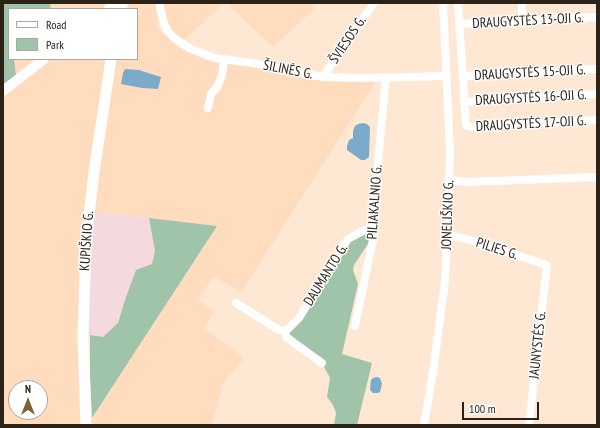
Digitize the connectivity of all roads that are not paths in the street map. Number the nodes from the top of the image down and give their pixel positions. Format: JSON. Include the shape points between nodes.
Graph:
{"nodes":[{"id":1,"x":160,"y":3,"type":"edge"},
{"id":2,"x":443,"y":3,"type":"edge"},
{"id":3,"x":458,"y":3,"type":"edge"},
{"id":4,"x":522,"y":3,"type":"edge"},
{"id":5,"x":371,"y":4,"type":"edge"},
{"id":6,"x":597,"y":17,"type":"edge"},
{"id":7,"x":522,"y":21,"type":"junction"},
{"id":8,"x":460,"y":24,"type":"junction"},
{"id":9,"x":43,"y":60,"type":"edge"},
{"id":10,"x":111,"y":60,"type":"edge"},
{"id":11,"x":224,"y":60,"type":"junction"},
{"id":12,"x":597,"y":69,"type":"edge"},
{"id":13,"x":447,"y":76,"type":"junction"},
{"id":14,"x":463,"y":76,"type":"junction"},
{"id":15,"x":323,"y":77,"type":"junction"},
{"id":16,"x":386,"y":77,"type":"junction"},
{"id":17,"x":3,"y":91,"type":"edge"},
{"id":18,"x":597,"y":94,"type":"edge"},
{"id":19,"x":464,"y":102,"type":"junction"},
{"id":20,"x":208,"y":108,"type":"dead end"},
{"id":21,"x":597,"y":120,"type":"edge"},
{"id":22,"x":597,"y":177,"type":"edge"},
{"id":23,"x":450,"y":180,"type":"junction"},
{"id":24,"x":372,"y":226,"type":"junction"},
{"id":25,"x":447,"y":236,"type":"junction"},
{"id":26,"x":547,"y":265,"type":"joint"},
{"id":27,"x":236,"y":303,"type":"dead end"},
{"id":28,"x":355,"y":326,"type":"dead end"},
{"id":29,"x":286,"y":331,"type":"junction"},
{"id":30,"x":322,"y":363,"type":"dead end"},
{"id":31,"x":86,"y":425,"type":"edge"},
{"id":32,"x":424,"y":425,"type":"edge"},
{"id":33,"x":529,"y":425,"type":"edge"}],
"edges":[{"from":1,"to":11,"type":"street","name":"ŠILINĖS G.","via":[[168,32],[178,41],[202,55]]},
{"from":2,"to":13,"type":"street","name":"JONELIŠKIO G."},
{"from":3,"to":8,"type":"street"},
{"from":4,"to":7,"type":"street"},
{"from":5,"to":15,"type":"street","name":"ŠVIESOS G."},
{"from":6,"to":7,"type":"street","name":"DRAUGYSTĖS 13-OJI G."},
{"from":7,"to":8,"type":"street","name":"DRAUGYSTĖS 13-OJI G."},
{"from":8,"to":14,"type":"street"},
{"from":9,"to":17,"type":"main road"},
{"from":10,"to":31,"type":"highway","name":"KUPIŠKIO G.","via":[[86,242],[83,336]]},
{"from":11,"to":15,"type":"street","name":"ŠILINĖS G."},
{"from":11,"to":20,"type":"street","via":[[222,75],[218,86],[211,94]]},
{"from":12,"to":14,"type":"street","name":"DRAUGYSTĖS 15-OJI G."},
{"from":13,"to":16,"type":"street","name":"ŠILINĖS G."},
{"from":13,"to":23,"type":"street","name":"JONELIŠKIO G."},
{"from":14,"to":19,"type":"street"},
{"from":15,"to":16,"type":"street","name":"ŠILINĖS G."},
{"from":16,"to":24,"type":"street","name":"PILIAKALNIO G."},
{"from":18,"to":19,"type":"street","name":"DRAUGYSTĖS 16-OJI G."},
{"from":19,"to":21,"type":"street","name":"DRAUGYSTĖS 17-OJI G.","via":[[466,125],[470,127]]},
{"from":22,"to":23,"type":"street","via":[[467,182]]},
{"from":23,"to":25,"type":"street","name":"JONELIŠKIO G."},
{"from":24,"to":28,"type":"street","name":"PILIAKALNIO G.","via":[[374,235]]},
{"from":24,"to":29,"type":"street","name":"DAUMANTO G.","via":[[348,239],[299,318]]},
{"from":25,"to":26,"type":"street","name":"PILIES G.","via":[[467,239]]},
{"from":25,"to":32,"type":"street","name":"JONELIŠKIO G.","via":[[445,282]]},
{"from":26,"to":33,"type":"street","name":"JAUNYSTĖS G."},
{"from":27,"to":29,"type":"street","via":[[278,330]]},
{"from":29,"to":30,"type":"street","via":[[286,337]]}]}
